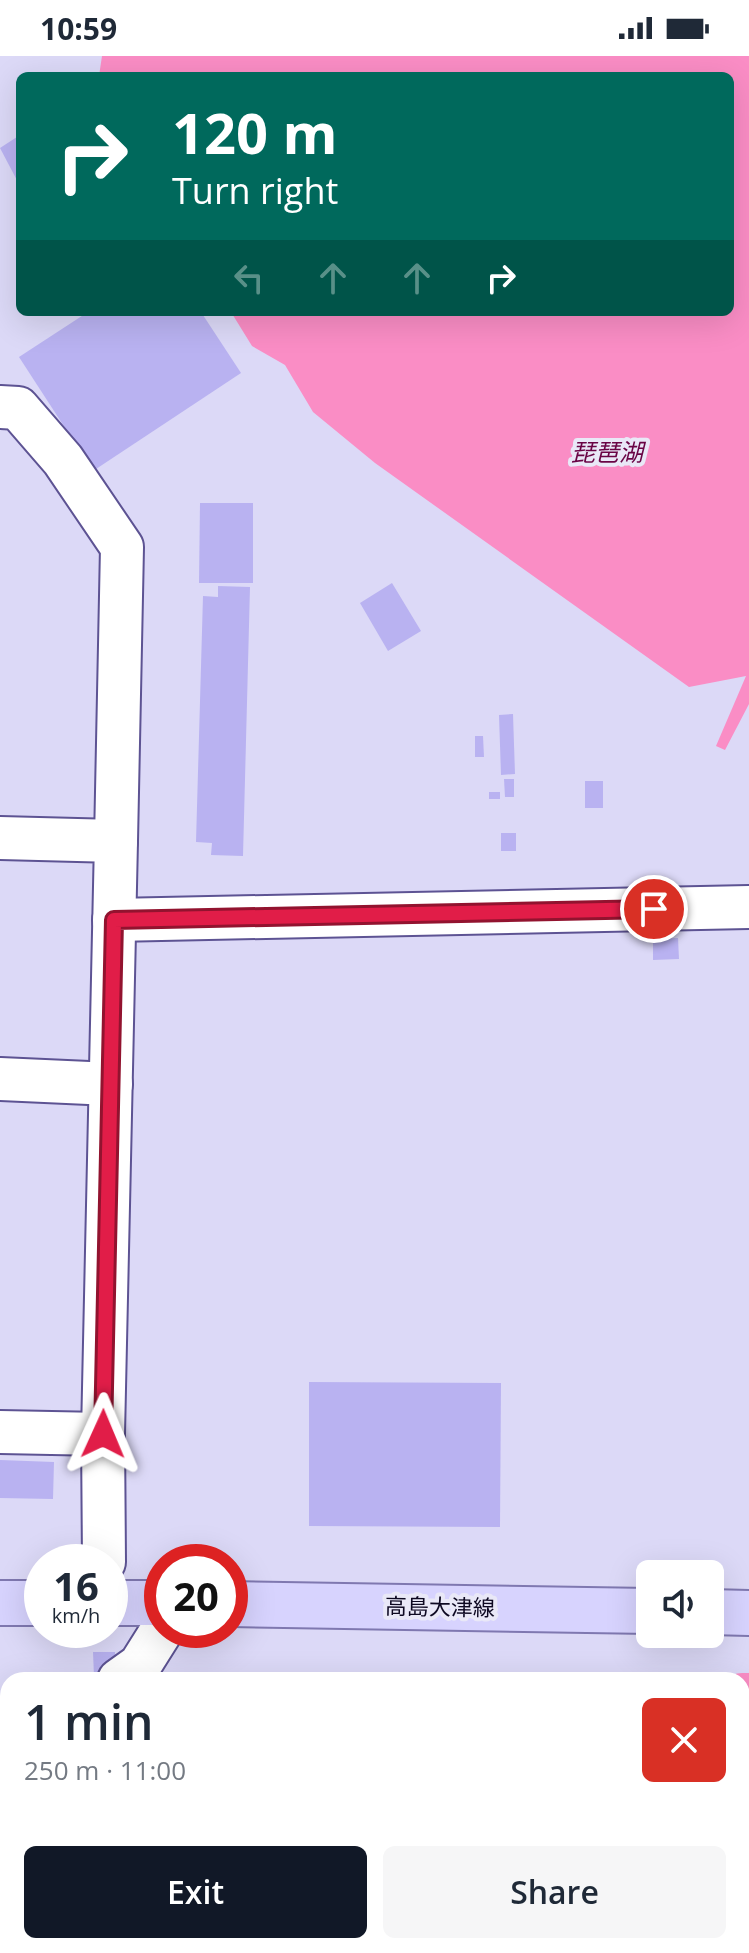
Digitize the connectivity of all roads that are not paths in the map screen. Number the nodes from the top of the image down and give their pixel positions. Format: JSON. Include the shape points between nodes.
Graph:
{"nodes":[{"id":1,"x":0,"y":407,"type":"edge"},
{"id":2,"x":0,"y":838,"type":"edge"},
{"id":3,"x":116,"y":841,"type":"junction"},
{"id":4,"x":749,"y":907,"type":"edge"},
{"id":5,"x":114,"y":920,"type":"junction"},
{"id":6,"x":0,"y":1079,"type":"edge"},
{"id":7,"x":111,"y":1084,"type":"junction"},
{"id":8,"x":0,"y":1432,"type":"edge"},
{"id":9,"x":103,"y":1434,"type":"junction"},
{"id":10,"x":104,"y":1544,"type":"edge"},
{"id":11,"x":0,"y":1603,"type":"edge"},
{"id":12,"x":24,"y":1603,"type":"edge"},
{"id":13,"x":248,"y":1604,"type":"edge"},
{"id":14,"x":636,"y":1611,"type":"edge"},
{"id":15,"x":724,"y":1612,"type":"edge"},
{"id":16,"x":749,"y":1613,"type":"edge"},
{"id":17,"x":151,"y":1648,"type":"edge"},
{"id":18,"x":130,"y":1672,"type":"edge"}],
"edges":[{"from":1,"to":3,"type":"street","via":[[18,408],[63,460],[122,547]]},
{"from":2,"to":3,"type":"street"},
{"from":3,"to":5,"type":"street"},
{"from":4,"to":5,"type":"street"},
{"from":5,"to":7,"type":"street"},
{"from":6,"to":7,"type":"street"},
{"from":7,"to":9,"type":"street"},
{"from":8,"to":9,"type":"street"},
{"from":9,"to":10,"type":"street"},
{"from":11,"to":12,"type":"main road"},
{"from":13,"to":14,"type":"main road","name":"高島大津線"},
{"from":15,"to":16,"type":"main road"},
{"from":17,"to":18,"type":"street"}]}
